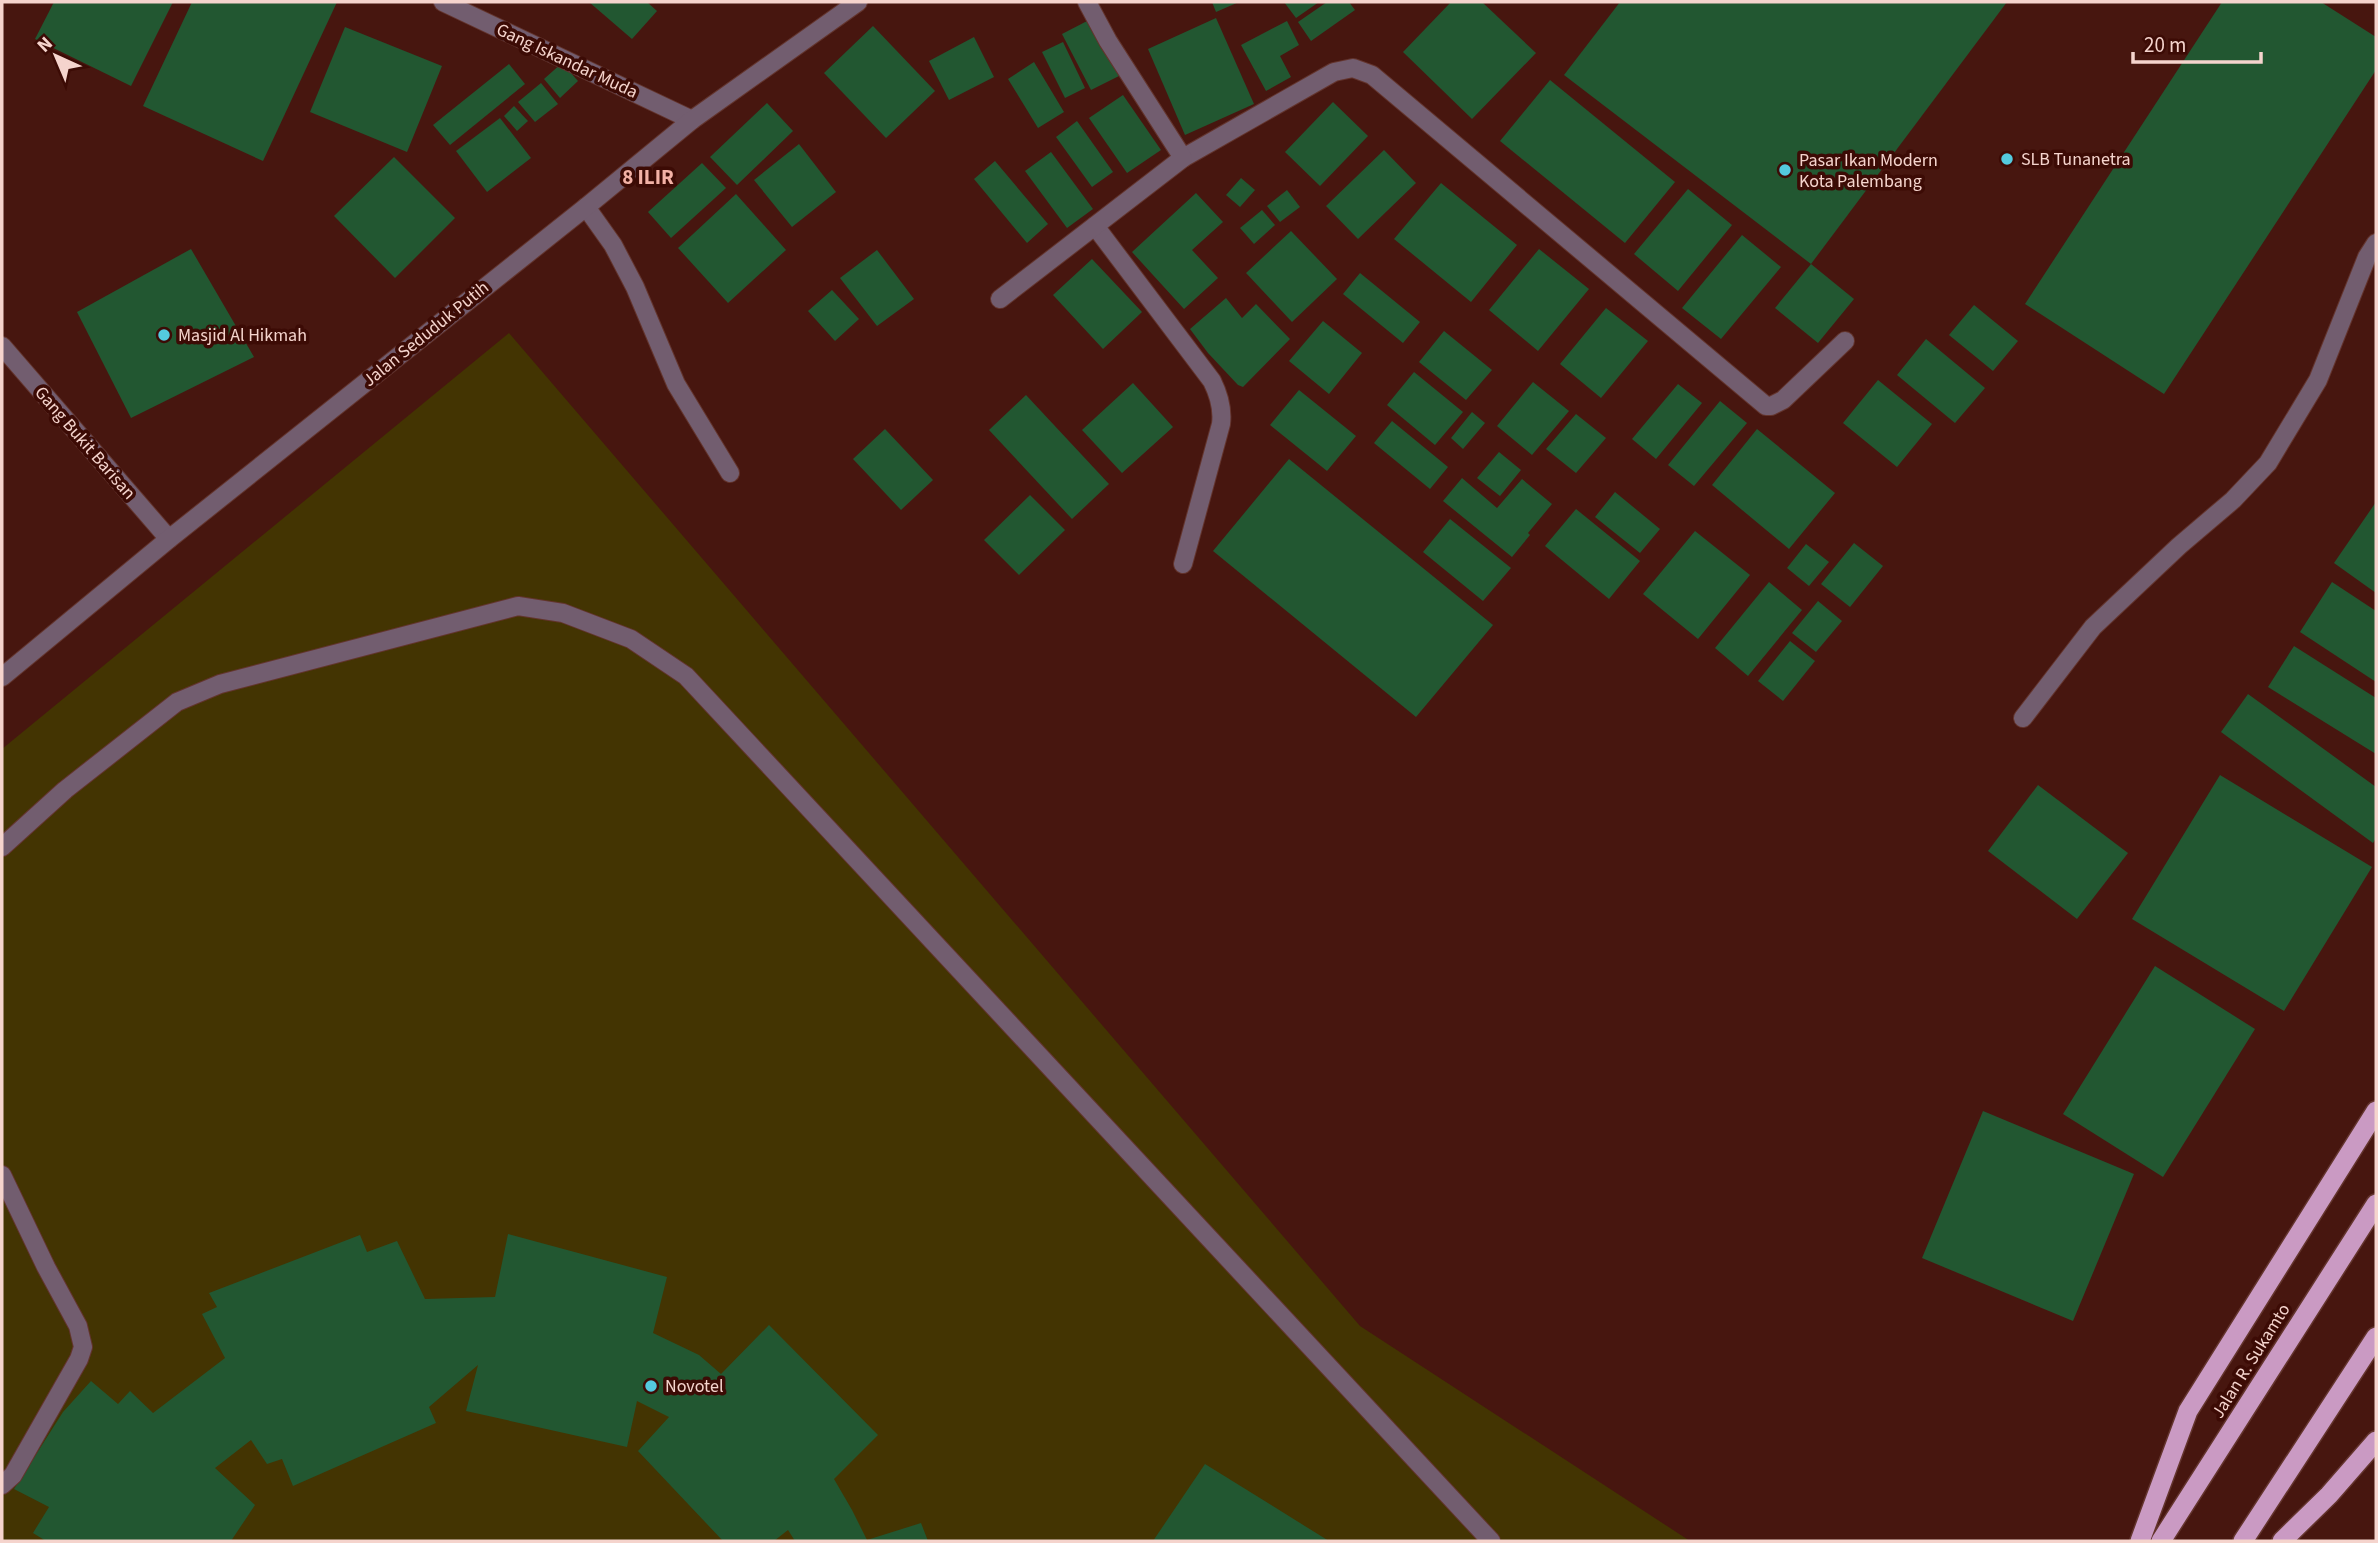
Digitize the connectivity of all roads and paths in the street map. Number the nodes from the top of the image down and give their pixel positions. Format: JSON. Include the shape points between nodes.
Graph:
{"nodes":[{"id":1,"x":443,"y":2,"type":"edge"},
{"id":2,"x":858,"y":2,"type":"edge"},
{"id":3,"x":1087,"y":2,"type":"edge"},
{"id":4,"x":692,"y":120,"type":"junction"},
{"id":5,"x":1183,"y":158,"type":"junction"},
{"id":6,"x":586,"y":207,"type":"junction"},
{"id":7,"x":1094,"y":226,"type":"junction"},
{"id":8,"x":2376,"y":243,"type":"edge"},
{"id":9,"x":1000,"y":299,"type":"dead end"},
{"id":10,"x":1844,"y":341,"type":"dead end"},
{"id":11,"x":2,"y":346,"type":"edge"},
{"id":12,"x":730,"y":473,"type":"dead end"},
{"id":13,"x":169,"y":539,"type":"junction"},
{"id":14,"x":1183,"y":564,"type":"dead end"},
{"id":15,"x":2,"y":677,"type":"edge"},
{"id":16,"x":2023,"y":718,"type":"dead end"},
{"id":17,"x":2,"y":847,"type":"edge"},
{"id":18,"x":2376,"y":1111,"type":"edge"},
{"id":19,"x":2,"y":1175,"type":"edge"},
{"id":20,"x":2376,"y":1204,"type":"edge"},
{"id":21,"x":2376,"y":1337,"type":"edge"},
{"id":22,"x":2376,"y":1441,"type":"edge"},
{"id":23,"x":2,"y":1485,"type":"edge"},
{"id":24,"x":1490,"y":1541,"type":"edge"},
{"id":25,"x":2140,"y":1541,"type":"edge"},
{"id":26,"x":2161,"y":1541,"type":"edge"},
{"id":27,"x":2243,"y":1541,"type":"edge"},
{"id":28,"x":2282,"y":1541,"type":"edge"}],
"edges":[{"from":1,"to":4,"type":"street","name":"Gang Iskandar Muda"},
{"from":2,"to":4,"type":"street","name":"Jalan Seduduk Putih"},
{"from":3,"to":5,"type":"street"},
{"from":4,"to":6,"type":"street","name":"Jalan Seduduk Putih"},
{"from":5,"to":7,"type":"street"},
{"from":5,"to":10,"type":"street","via":[[1303,88],[1353,68],[1372,75],[1766,406],[1783,400]]},
{"from":6,"to":12,"type":"street","via":[[613,245],[676,384]]},
{"from":6,"to":13,"type":"street","name":"Jalan Seduduk Putih"},
{"from":7,"to":9,"type":"street"},
{"from":7,"to":14,"type":"street","via":[[1219,396],[1221,424]]},
{"from":8,"to":16,"type":"street","via":[[2318,380],[2268,463],[2093,627]]},
{"from":11,"to":13,"type":"street","name":"Gang Bukit Barisan"},
{"from":13,"to":15,"type":"street","name":"Jalan Seduduk Putih"},
{"from":17,"to":24,"type":"street","via":[[65,790],[177,702],[220,684],[518,606],[563,613],[631,639],[686,676]]},
{"from":18,"to":25,"type":"highway","via":[[2188,1411]]},
{"from":19,"to":23,"type":"street","via":[[78,1326],[83,1347],[13,1475]]},
{"from":20,"to":26,"type":"highway","name":"Jalan R. Sukamto"},
{"from":21,"to":27,"type":"highway"},
{"from":22,"to":28,"type":"highway"}]}
